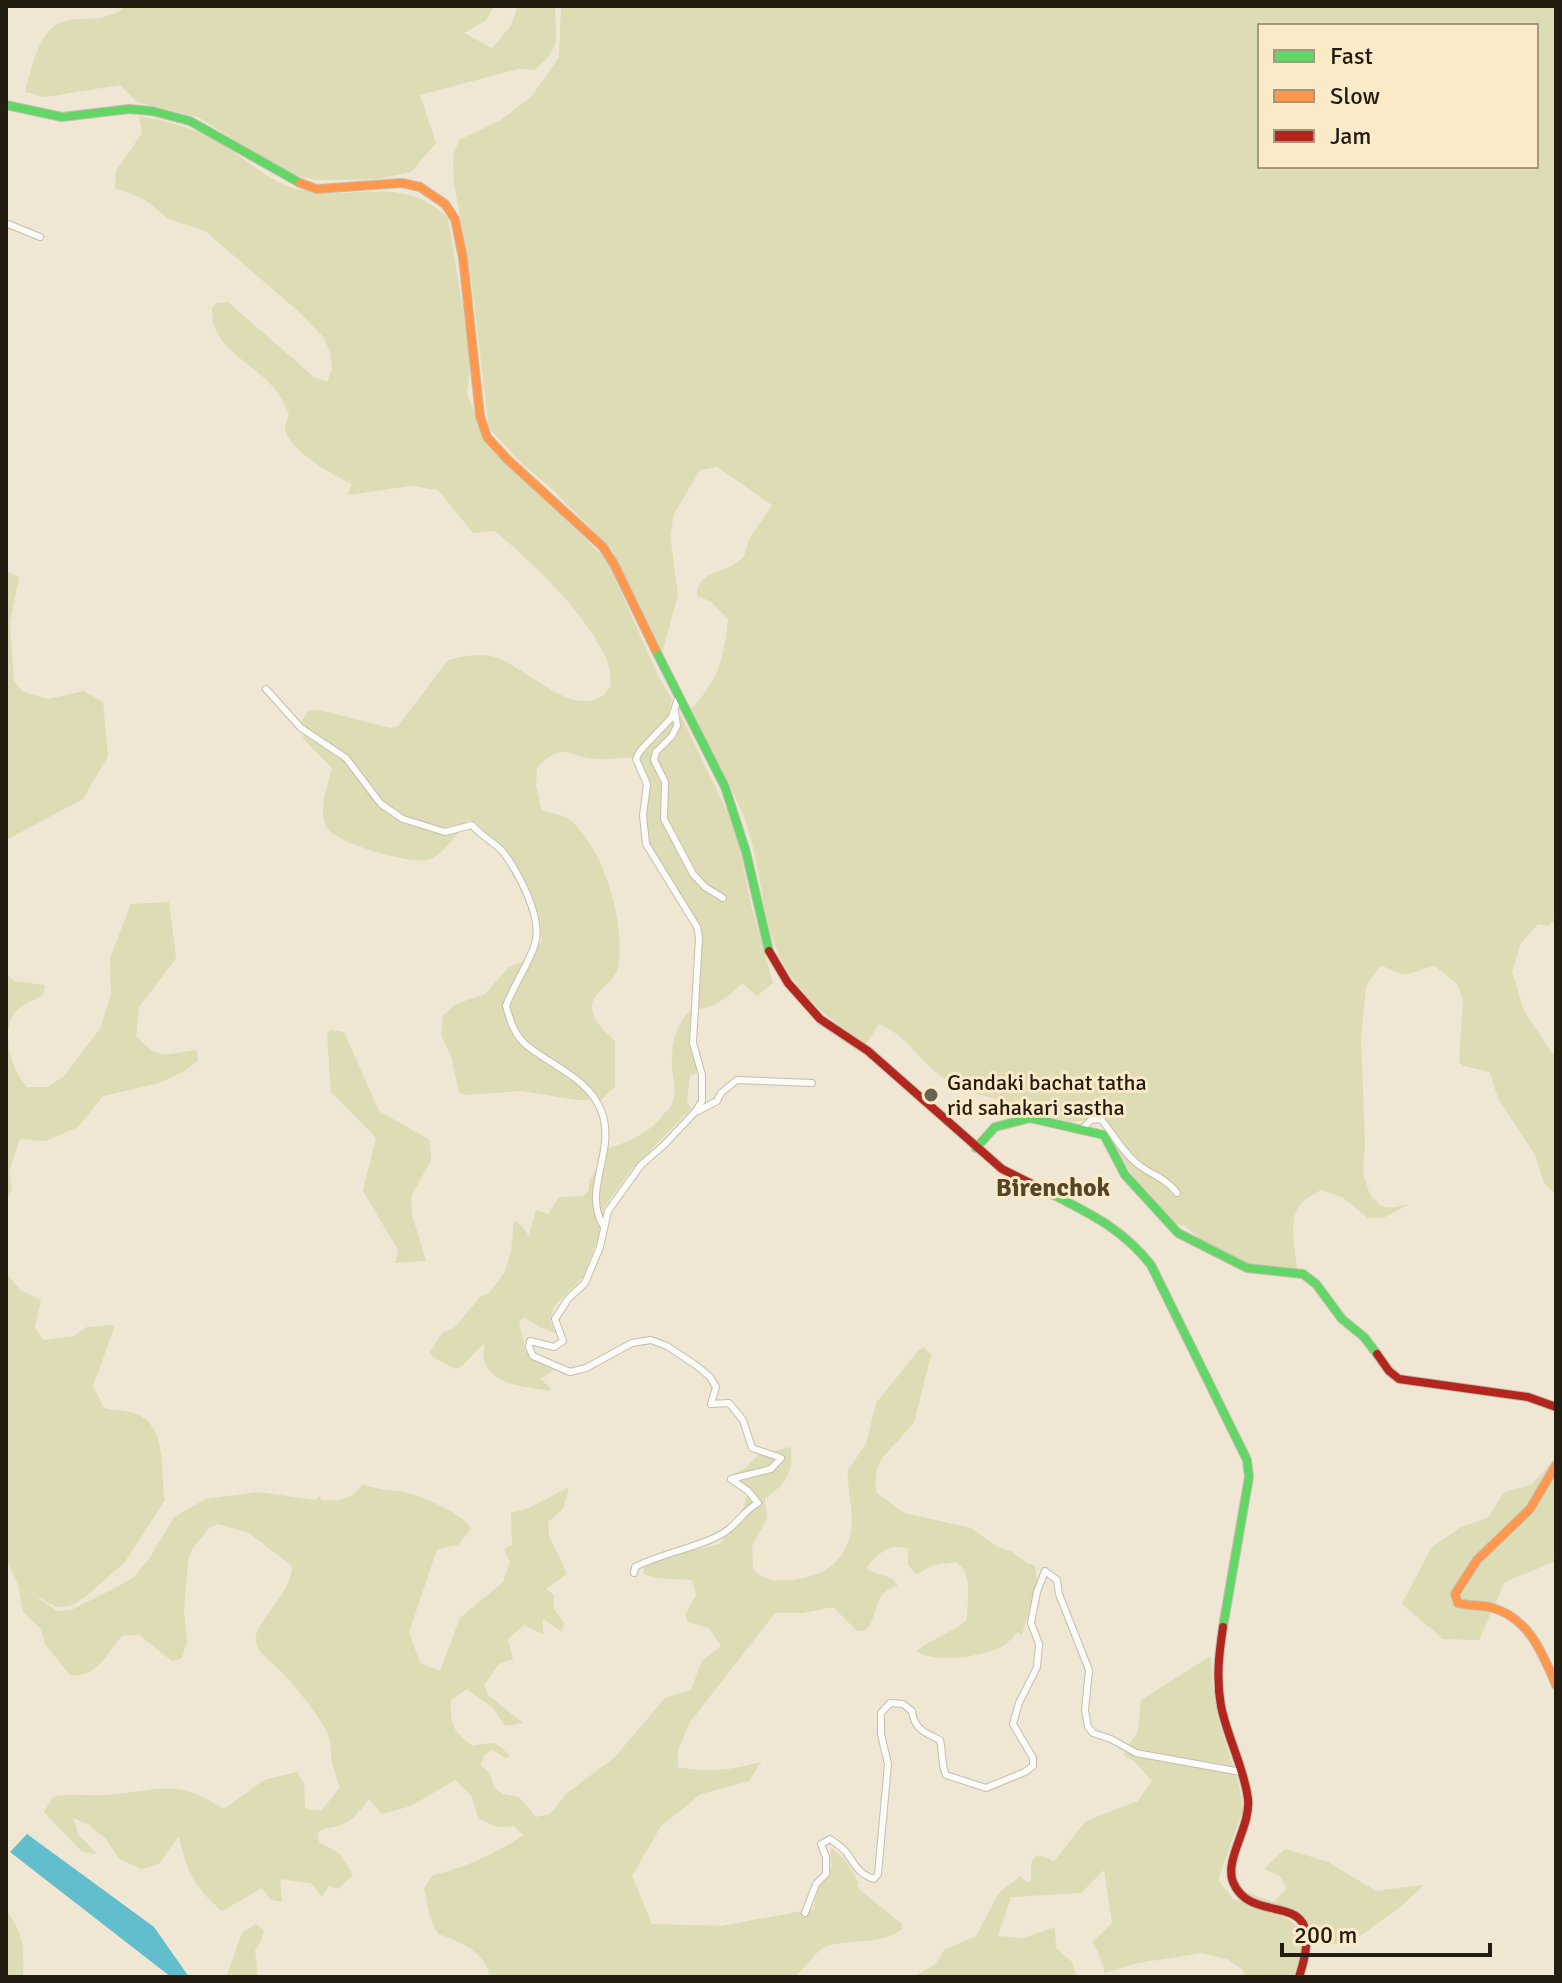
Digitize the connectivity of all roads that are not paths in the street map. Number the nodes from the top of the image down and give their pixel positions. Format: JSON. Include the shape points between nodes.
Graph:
{"nodes":[{"id":1,"x":6,"y":105,"type":"edge"},
{"id":2,"x":6,"y":223,"type":"edge"},
{"id":3,"x":40,"y":237,"type":"dead end"},
{"id":4,"x":266,"y":689,"type":"dead end"},
{"id":5,"x":678,"y":698,"type":"junction"},
{"id":6,"x":723,"y":898,"type":"dead end"},
{"id":7,"x":812,"y":1083,"type":"dead end"},
{"id":8,"x":695,"y":1112,"type":"junction"},
{"id":9,"x":1081,"y":1130,"type":"junction"},
{"id":10,"x":976,"y":1148,"type":"junction"},
{"id":11,"x":1177,"y":1193,"type":"dead end"},
{"id":12,"x":604,"y":1227,"type":"junction"},
{"id":13,"x":1556,"y":1407,"type":"edge"},
{"id":14,"x":1556,"y":1465,"type":"edge"},
{"id":15,"x":634,"y":1573,"type":"dead end"},
{"id":16,"x":1556,"y":1685,"type":"edge"},
{"id":17,"x":1241,"y":1772,"type":"junction"},
{"id":18,"x":805,"y":1913,"type":"dead end"},
{"id":19,"x":1299,"y":1977,"type":"edge"}],
"edges":[{"from":1,"to":5,"type":"main road","via":[[62,117],[152,111],[190,121],[305,186],[402,183],[420,187],[445,204],[455,219],[463,258],[480,416],[487,437],[603,547]]},
{"from":2,"to":3,"type":"street"},
{"from":4,"to":12,"type":"street","via":[[301,728],[346,758],[392,812],[445,832],[472,825],[502,850],[524,886],[537,927],[536,941],[506,1006],[511,1025],[524,1043],[571,1074],[602,1113],[605,1148],[595,1192],[596,1215]]},
{"from":5,"to":6,"type":"street","via":[[677,726],[654,760],[665,782],[663,815],[693,874]]},
{"from":5,"to":8,"type":"street","via":[[672,717],[636,759],[647,784],[646,844],[699,937],[693,1043],[702,1101]]},
{"from":5,"to":10,"type":"main road","via":[[738,822],[765,940],[778,969],[820,1019],[868,1051]]},
{"from":7,"to":8,"type":"street","via":[[737,1080],[717,1101]]},
{"from":8,"to":12,"type":"street","via":[[641,1165],[608,1211]]},
{"from":9,"to":10,"type":"main road","via":[[1030,1118],[995,1127]]},
{"from":9,"to":11,"type":"street","via":[[1101,1119],[1128,1155],[1167,1180]]},
{"from":9,"to":13,"type":"main road","via":[[1104,1135],[1125,1175],[1178,1233],[1247,1268],[1309,1278],[1399,1379],[1528,1397]]},
{"from":10,"to":17,"type":"main road","via":[[1017,1178],[1108,1223],[1143,1255],[1165,1289],[1247,1460],[1246,1500],[1217,1664],[1221,1706]]},
{"from":12,"to":15,"type":"street","via":[[585,1283],[555,1319],[563,1341],[546,1347],[530,1341],[530,1352],[570,1372],[632,1343],[651,1340],[667,1346],[710,1377],[716,1387],[711,1404],[729,1403],[743,1420],[752,1448],[781,1458],[771,1469],[731,1479],[758,1503],[746,1510],[739,1524],[716,1538],[654,1557],[635,1567]]},
{"from":14,"to":16,"type":"main road","via":[[1528,1512],[1469,1568],[1455,1594],[1466,1607],[1498,1609],[1522,1624],[1544,1654]]},
{"from":17,"to":18,"type":"street","via":[[1136,1753],[1093,1733],[1085,1710],[1089,1670],[1057,1580],[1045,1571],[1031,1623],[1039,1644],[1037,1667],[1013,1724],[1033,1766],[986,1788],[946,1775],[940,1740],[921,1731],[903,1704],[890,1703],[881,1713],[888,1764],[878,1874],[874,1879],[864,1876],[830,1839],[821,1844],[826,1874],[816,1884]]},
{"from":17,"to":19,"type":"main road","via":[[1249,1811],[1230,1874],[1243,1897],[1303,1922],[1309,1937]]}]}
